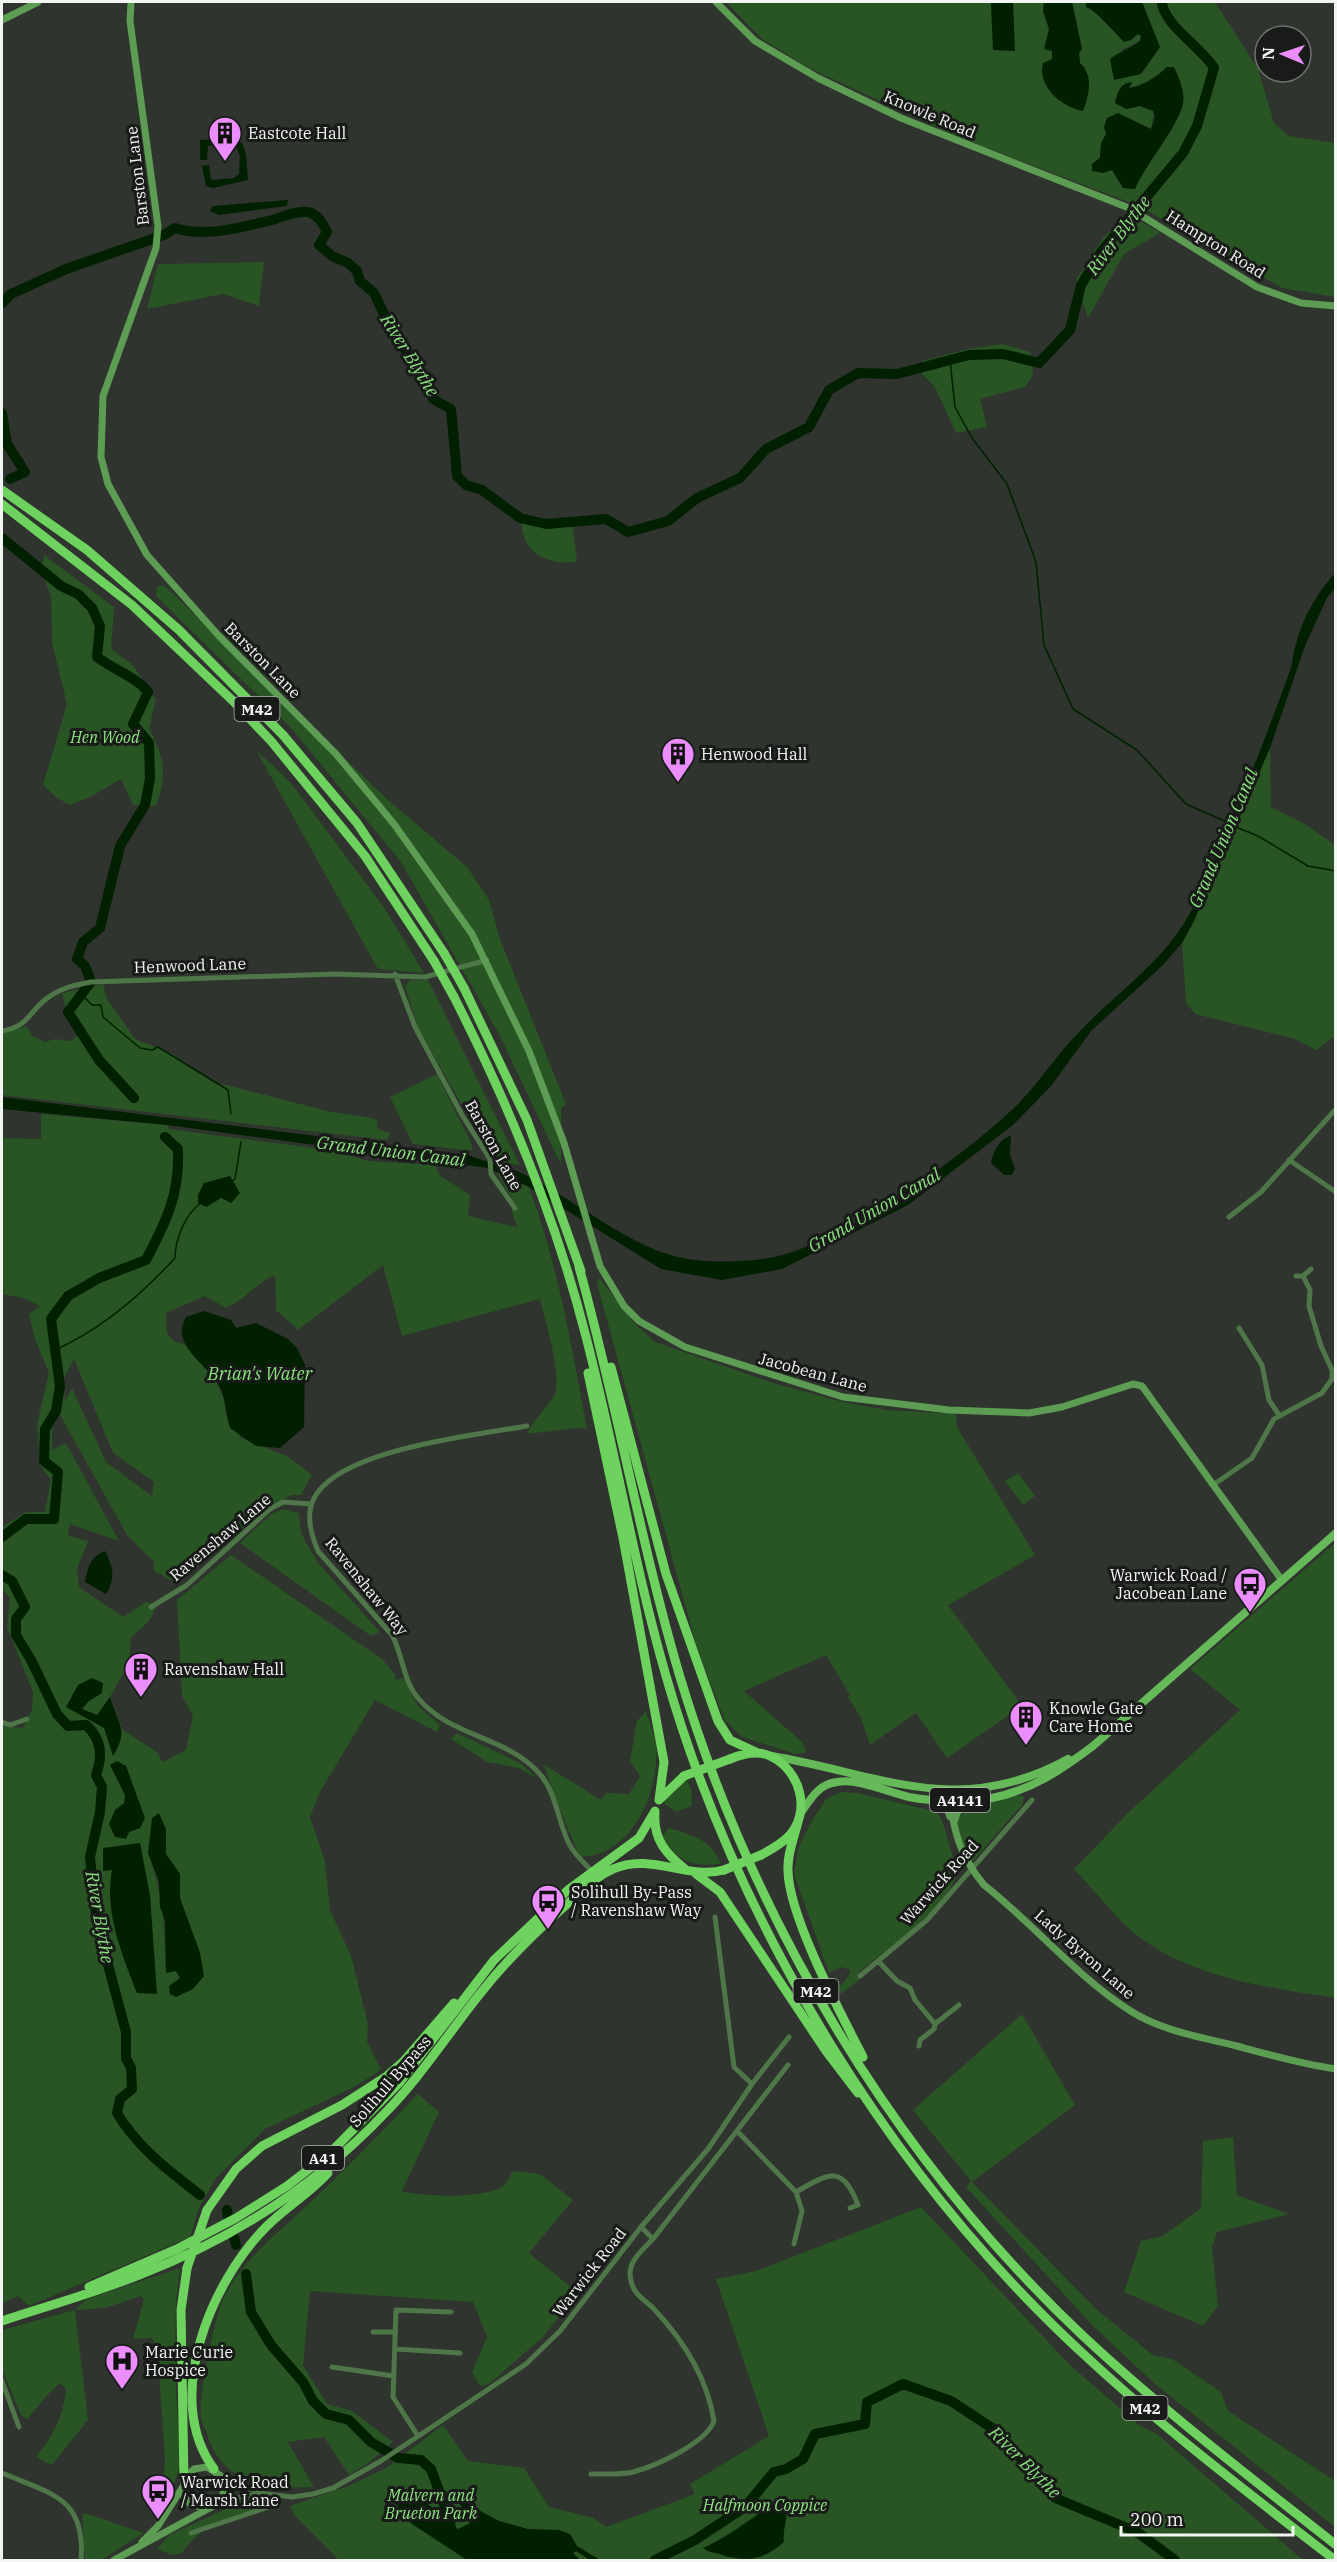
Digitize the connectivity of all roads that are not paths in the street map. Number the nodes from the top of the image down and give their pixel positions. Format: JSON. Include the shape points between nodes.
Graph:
{"nodes":[{"id":1,"x":38,"y":2,"type":"edge"},
{"id":2,"x":131,"y":2,"type":"edge"},
{"id":3,"x":716,"y":2,"type":"edge"},
{"id":4,"x":2,"y":20,"type":"edge"},
{"id":5,"x":1151,"y":220,"type":"joint"},
{"id":6,"x":1335,"y":306,"type":"edge"},
{"id":7,"x":2,"y":490,"type":"edge"},
{"id":8,"x":2,"y":504,"type":"edge"},
{"id":9,"x":487,"y":960,"type":"junction"},
{"id":10,"x":395,"y":974,"type":"junction"},
{"id":11,"x":2,"y":1031,"type":"edge"},
{"id":12,"x":1335,"y":1109,"type":"edge"},
{"id":13,"x":1289,"y":1160,"type":"junction"},
{"id":14,"x":1335,"y":1192,"type":"edge"},
{"id":15,"x":515,"y":1208,"type":"dead end"},
{"id":16,"x":1229,"y":1217,"type":"dead end"},
{"id":17,"x":579,"y":1267,"type":"junction"},
{"id":18,"x":1311,"y":1269,"type":"dead end"},
{"id":19,"x":1296,"y":1276,"type":"dead end"},
{"id":20,"x":1303,"y":1276,"type":"junction"},
{"id":21,"x":572,"y":1288,"type":"junction"},
{"id":22,"x":1239,"y":1328,"type":"dead end"},
{"id":23,"x":1279,"y":1415,"type":"junction"},
{"id":24,"x":527,"y":1426,"type":"dead end"},
{"id":25,"x":1213,"y":1485,"type":"junction"},
{"id":26,"x":311,"y":1504,"type":"junction"},
{"id":27,"x":1335,"y":1533,"type":"edge"},
{"id":28,"x":1281,"y":1579,"type":"junction"},
{"id":29,"x":151,"y":1607,"type":"dead end"},
{"id":30,"x":27,"y":1719,"type":"dead end"},
{"id":31,"x":2,"y":1722,"type":"edge"},
{"id":32,"x":1093,"y":1746,"type":"junction"},
{"id":33,"x":758,"y":1753,"type":"junction"},
{"id":34,"x":770,"y":1756,"type":"junction"},
{"id":35,"x":886,"y":1782,"type":"junction"},
{"id":36,"x":981,"y":1799,"type":"junction"},
{"id":37,"x":659,"y":1800,"type":"junction"},
{"id":38,"x":934,"y":1800,"type":"junction"},
{"id":39,"x":950,"y":1800,"type":"junction"},
{"id":40,"x":1032,"y":1800,"type":"dead end"},
{"id":41,"x":655,"y":1811,"type":"junction"},
{"id":42,"x":799,"y":1818,"type":"junction"},
{"id":43,"x":953,"y":1825,"type":"junction"},
{"id":44,"x":972,"y":1870,"type":"junction"},
{"id":45,"x":592,"y":1871,"type":"junction"},
{"id":46,"x":690,"y":1872,"type":"junction"},
{"id":47,"x":715,"y":1917,"type":"dead end"},
{"id":48,"x":494,"y":1960,"type":"junction"},
{"id":49,"x":879,"y":1962,"type":"junction"},
{"id":50,"x":860,"y":1976,"type":"dead end"},
{"id":51,"x":958,"y":2005,"type":"dead end"},
{"id":52,"x":935,"y":2024,"type":"junction"},
{"id":53,"x":789,"y":2037,"type":"dead end"},
{"id":54,"x":912,"y":2037,"type":"dead end"},
{"id":55,"x":788,"y":2065,"type":"dead end"},
{"id":56,"x":1335,"y":2068,"type":"edge"},
{"id":57,"x":761,"y":2073,"type":"junction"},
{"id":58,"x":773,"y":2082,"type":"junction"},
{"id":59,"x":752,"y":2084,"type":"junction"},
{"id":60,"x":873,"y":2109,"type":"junction"},
{"id":61,"x":739,"y":2133,"type":"junction"},
{"id":62,"x":348,"y":2151,"type":"junction"},
{"id":63,"x":926,"y":2160,"type":"junction"},
{"id":64,"x":796,"y":2192,"type":"junction"},
{"id":65,"x":850,"y":2208,"type":"dead end"},
{"id":66,"x":641,"y":2228,"type":"junction"},
{"id":67,"x":653,"y":2239,"type":"junction"},
{"id":68,"x":794,"y":2244,"type":"dead end"},
{"id":69,"x":49,"y":2305,"type":"junction"},
{"id":70,"x":451,"y":2312,"type":"dead end"},
{"id":71,"x":2,"y":2320,"type":"edge"},
{"id":72,"x":373,"y":2332,"type":"dead end"},
{"id":73,"x":395,"y":2332,"type":"junction"},
{"id":74,"x":395,"y":2349,"type":"junction"},
{"id":75,"x":460,"y":2353,"type":"dead end"},
{"id":76,"x":332,"y":2367,"type":"dead end"},
{"id":77,"x":394,"y":2376,"type":"junction"},
{"id":78,"x":2,"y":2381,"type":"edge"},
{"id":79,"x":16,"y":2419,"type":"junction"},
{"id":80,"x":8,"y":2421,"type":"dead end"},
{"id":81,"x":18,"y":2427,"type":"dead end"},
{"id":82,"x":418,"y":2436,"type":"junction"},
{"id":83,"x":217,"y":2472,"type":"junction"},
{"id":84,"x":2,"y":2473,"type":"edge"},
{"id":85,"x":591,"y":2474,"type":"dead end"},
{"id":86,"x":183,"y":2483,"type":"junction"},
{"id":87,"x":258,"y":2493,"type":"junction"},
{"id":88,"x":276,"y":2495,"type":"junction"},
{"id":89,"x":219,"y":2502,"type":"junction"},
{"id":90,"x":210,"y":2508,"type":"junction"},
{"id":91,"x":191,"y":2533,"type":"dead end"},
{"id":92,"x":1335,"y":2545,"type":"edge"},
{"id":93,"x":133,"y":2550,"type":"junction"},
{"id":94,"x":81,"y":2560,"type":"edge"},
{"id":95,"x":114,"y":2560,"type":"edge"},
{"id":96,"x":1335,"y":2560,"type":"edge"}],
"edges":[{"from":1,"to":4,"type":"street"},
{"from":2,"to":9,"type":"street","name":"Barston Lane","via":[[130,21],[158,226],[156,248],[103,396],[101,448],[108,484],[147,555],[219,636],[336,754],[394,824]]},
{"from":3,"to":5,"type":"street","name":"Knowle Road","via":[[755,41],[818,78],[902,118]]},
{"from":5,"to":6,"type":"street","name":"Hampton Road","via":[[1257,287],[1300,303]]},
{"from":7,"to":17,"type":"highway","number":"M42","bridge":true,"via":[[87,550],[171,623],[284,735],[357,823],[464,988],[506,1073],[545,1167]]},
{"from":8,"to":21,"type":"highway","number":"M42","bridge":true,"via":[[132,605],[234,701],[365,856],[434,961],[492,1075],[530,1163]]},
{"from":9,"to":10,"type":"street","via":[[425,977]]},
{"from":9,"to":25,"type":"street","name":"Jacobean Lane","via":[[544,1088],[600,1266],[624,1306],[639,1321],[685,1347],[843,1397],[918,1407],[1029,1413],[1062,1407],[1133,1384],[1142,1386]]},
{"from":10,"to":11,"type":"street","name":"Henwood Lane","via":[[91,982],[63,988],[17,1028]]},
{"from":10,"to":15,"type":"street","name":"Barston Lane","via":[[415,1027],[443,1082],[490,1159],[491,1174]]},
{"from":12,"to":13,"type":"street"},
{"from":13,"to":14,"type":"street"},
{"from":13,"to":16,"type":"street","via":[[1261,1192]]},
{"from":17,"to":33,"type":"highway","via":[[617,1387],[666,1574],[697,1666],[723,1732],[735,1743]]},
{"from":17,"to":63,"type":"highway","number":"M42","via":[[598,1333],[652,1575],[681,1680],[720,1791],[766,1896],[815,1990],[888,2109]]},
{"from":18,"to":20,"type":"street"},
{"from":19,"to":20,"type":"street"},
{"from":20,"to":23,"type":"street","via":[[1311,1290],[1309,1306],[1319,1341],[1333,1374],[1322,1393]]},
{"from":21,"to":37,"type":"highway","via":[[661,1743],[664,1772]]},
{"from":21,"to":60,"type":"highway","number":"M42","via":[[639,1577],[668,1682],[706,1794],[767,1932]]},
{"from":22,"to":23,"type":"street","via":[[1262,1365],[1269,1400]]},
{"from":23,"to":25,"type":"street","via":[[1252,1458]]},
{"from":24,"to":26,"type":"street","via":[[393,1451],[345,1468],[328,1481]]},
{"from":25,"to":28,"type":"street","name":"Jacobean Lane"},
{"from":26,"to":29,"type":"street","name":"Ravenshaw Lane","via":[[284,1502],[270,1509],[187,1585]]},
{"from":26,"to":45,"type":"street","name":"Ravenshaw Way","via":[[312,1536],[318,1551],[392,1635],[418,1699],[444,1722],[537,1770],[553,1794],[565,1837]]},
{"from":27,"to":28,"type":"main road","number":"A4141"},
{"from":28,"to":32,"type":"main road","number":"A4141"},
{"from":30,"to":31,"type":"street","via":[[10,1725]]},
{"from":32,"to":35,"type":"main road","number":"A4141","via":[[1051,1769],[988,1789],[931,1789]]},
{"from":32,"to":36,"type":"main road","number":"A4141","via":[[1038,1783]]},
{"from":33,"to":34,"type":"highway","number":"A41"},
{"from":33,"to":37,"type":"highway","number":"A41","bridge":true,"via":[[684,1776]]},
{"from":34,"to":35,"type":"main road","number":"A4141"},
{"from":34,"to":42,"type":"highway","number":"A41","via":[[790,1771],[799,1786]]},
{"from":35,"to":39,"type":"main road","via":[[944,1795]]},
{"from":36,"to":39,"type":"main road","number":"A4141"},
{"from":36,"to":43,"type":"street","via":[[958,1811]]},
{"from":37,"to":41,"type":"highway","number":"A41"},
{"from":38,"to":39,"type":"main road","number":"A4141"},
{"from":38,"to":42,"type":"main road","number":"A4141","via":[[837,1782],[818,1790]]},
{"from":38,"to":43,"type":"street","via":[[948,1811]]},
{"from":39,"to":43,"type":"street","name":"Lady Byron Lane"},
{"from":40,"to":44,"type":"street","name":"Warwick Road"},
{"from":41,"to":45,"type":"highway","name":"Solihull Bypass","number":"A41","via":[[639,1838]]},
{"from":41,"to":46,"type":"highway","number":"A41","via":[[655,1827],[662,1847]]},
{"from":42,"to":46,"type":"highway","number":"A41","bridge":true,"via":[[788,1837],[761,1855],[724,1870]]},
{"from":42,"to":63,"type":"highway","via":[[787,1868],[796,1908],[871,2073]]},
{"from":43,"to":44,"type":"street","name":"Lady Byron Lane","via":[[958,1846]]},
{"from":44,"to":49,"type":"street","name":"Warwick Road","via":[[927,1920]]},
{"from":44,"to":56,"type":"street","name":"Lady Byron Lane","via":[[1090,1980],[1142,2018],[1202,2038]]},
{"from":45,"to":48,"type":"highway","name":"Solihull Bypass","number":"A41"},
{"from":46,"to":60,"type":"highway","via":[[720,1892],[826,2051]]},
{"from":46,"to":62,"type":"highway","name":"Solihull Bypass","number":"A41","via":[[649,1863],[625,1865],[589,1885],[505,1964],[423,2070]]},
{"from":47,"to":59,"type":"street","via":[[734,2067]]},
{"from":48,"to":69,"type":"highway","name":"Solihull Bypass","number":"A41","via":[[400,2082],[349,2136],[310,2169],[213,2231]]},
{"from":48,"to":86,"type":"highway","bridge":true,"via":[[387,2076],[342,2105],[262,2145],[236,2169],[207,2210],[187,2268],[182,2310]]},
{"from":49,"to":50,"type":"street","name":"Warwick Road"},
{"from":49,"to":52,"type":"street","via":[[910,1988]]},
{"from":51,"to":52,"type":"street"},
{"from":52,"to":54,"type":"street","via":[[920,2043]]},
{"from":53,"to":57,"type":"street","name":"Warwick Road"},
{"from":55,"to":58,"type":"street","name":"Warwick Road"},
{"from":57,"to":58,"type":"street"},
{"from":57,"to":59,"type":"street","name":"Warwick Road"},
{"from":58,"to":61,"type":"street","name":"Warwick Road"},
{"from":59,"to":66,"type":"street","name":"Warwick Road","via":[[708,2149]]},
{"from":60,"to":96,"type":"highway","number":"M42","via":[[973,2238],[1059,2330],[1171,2430]]},
{"from":61,"to":64,"type":"street"},
{"from":61,"to":67,"type":"street","name":"Warwick Road"},
{"from":62,"to":69,"type":"highway","name":"Solihull Bypass","number":"A41","via":[[268,2211],[215,2241],[139,2276]]},
{"from":62,"to":83,"type":"highway","via":[[319,2183],[250,2245],[210,2311],[197,2360],[191,2411],[197,2440]]},
{"from":63,"to":92,"type":"highway","number":"M42","via":[[1026,2278],[1080,2333],[1176,2419]]},
{"from":64,"to":65,"type":"street","via":[[832,2174],[850,2185],[858,2205]]},
{"from":64,"to":68,"type":"street","via":[[802,2211]]},
{"from":66,"to":67,"type":"street"},
{"from":66,"to":82,"type":"street","name":"Warwick Road","via":[[548,2345]]},
{"from":67,"to":85,"type":"street","name":"Warwick Road","via":[[635,2258],[630,2280],[639,2297],[653,2308],[696,2364],[714,2421],[704,2437],[654,2464],[632,2472]]},
{"from":69,"to":71,"type":"highway","name":"Solihull Bypass","number":"A41"},
{"from":70,"to":73,"type":"street","via":[[396,2310]]},
{"from":72,"to":73,"type":"street"},
{"from":73,"to":74,"type":"street"},
{"from":74,"to":75,"type":"street"},
{"from":74,"to":77,"type":"street"},
{"from":76,"to":77,"type":"street"},
{"from":77,"to":82,"type":"street","via":[[393,2397]]},
{"from":78,"to":79,"type":"street"},
{"from":79,"to":80,"type":"street"},
{"from":79,"to":81,"type":"street"},
{"from":82,"to":88,"type":"street","name":"Warwick Road","via":[[333,2488],[313,2494]]},
{"from":83,"to":86,"type":"street","via":[[200,2466]]},
{"from":83,"to":87,"type":"street"},
{"from":83,"to":89,"type":"street","via":[[224,2489]]},
{"from":84,"to":94,"type":"street","via":[[53,2494],[75,2513],[80,2526]]},
{"from":86,"to":90,"type":"street","via":[[191,2505]]},
{"from":86,"to":93,"type":"street","via":[[158,2526]]},
{"from":87,"to":88,"type":"street"},
{"from":87,"to":89,"type":"street"},
{"from":88,"to":91,"type":"street","via":[[271,2506]]},
{"from":89,"to":90,"type":"street"},
{"from":90,"to":93,"type":"street"},
{"from":93,"to":95,"type":"street"}]}
